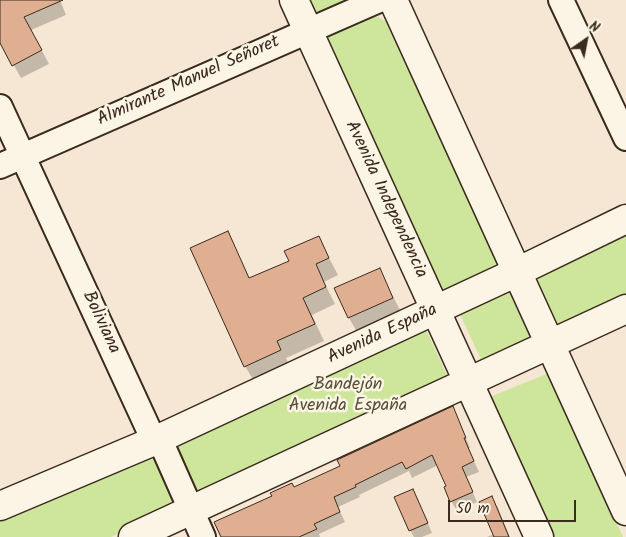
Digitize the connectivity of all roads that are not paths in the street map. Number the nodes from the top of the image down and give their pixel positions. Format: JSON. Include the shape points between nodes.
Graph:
{"nodes":[{"id":1,"x":294,"y":0,"type":"edge"},
{"id":2,"x":380,"y":0,"type":"edge"},
{"id":3,"x":393,"y":0,"type":"edge"},
{"id":4,"x":561,"y":0,"type":"edge"},
{"id":5,"x":308,"y":30,"type":"junction"},
{"id":6,"x":0,"y":106,"type":"edge"},
{"id":7,"x":626,"y":138,"type":"edge"},
{"id":8,"x":22,"y":155,"type":"junction"},
{"id":9,"x":0,"y":166,"type":"edge"},
{"id":10,"x":626,"y":219,"type":"edge"},
{"id":11,"x":517,"y":272,"type":"junction"},
{"id":12,"x":626,"y":309,"type":"edge"},
{"id":13,"x":435,"y":310,"type":"junction"},
{"id":14,"x":550,"y":344,"type":"junction"},
{"id":15,"x":468,"y":383,"type":"junction"},
{"id":16,"x":154,"y":441,"type":"junction"},
{"id":17,"x":0,"y":506,"type":"edge"},
{"id":18,"x":191,"y":510,"type":"junction"},
{"id":19,"x":626,"y":511,"type":"edge"},
{"id":20,"x":133,"y":537,"type":"edge"},
{"id":21,"x":203,"y":537,"type":"edge"},
{"id":22,"x":539,"y":537,"type":"edge"}],
"edges":[{"from":1,"to":5,"type":"main road","name":"Avenida Independencia"},
{"from":2,"to":5,"type":"street","name":"Almirante Manuel Señoret"},
{"from":3,"to":11,"type":"main road"},
{"from":4,"to":7,"type":"street"},
{"from":5,"to":8,"type":"street","name":"Almirante Manuel Señoret"},
{"from":5,"to":13,"type":"main road","name":"Avenida Independencia"},
{"from":6,"to":8,"type":"street","name":"Boliviana"},
{"from":8,"to":9,"type":"street","name":"Almirante Manuel Señoret"},
{"from":8,"to":16,"type":"street","name":"Boliviana"},
{"from":10,"to":11,"type":"main road","name":"Avenida España"},
{"from":11,"to":13,"type":"main road","name":"Avenida España"},
{"from":11,"to":14,"type":"main road"},
{"from":12,"to":14,"type":"main road"},
{"from":13,"to":15,"type":"main road","name":"Avenida Independencia"},
{"from":13,"to":16,"type":"main road","name":"Avenida España"},
{"from":14,"to":15,"type":"main road"},
{"from":14,"to":19,"type":"main road"},
{"from":15,"to":18,"type":"main road"},
{"from":15,"to":22,"type":"main road","name":"Avenida Independencia"},
{"from":16,"to":17,"type":"main road","name":"Avenida España"},
{"from":16,"to":18,"type":"street","name":"Boliviana","via":[[164,449]]},
{"from":18,"to":20,"type":"main road"},
{"from":18,"to":21,"type":"street","name":"Boliviana"}]}
